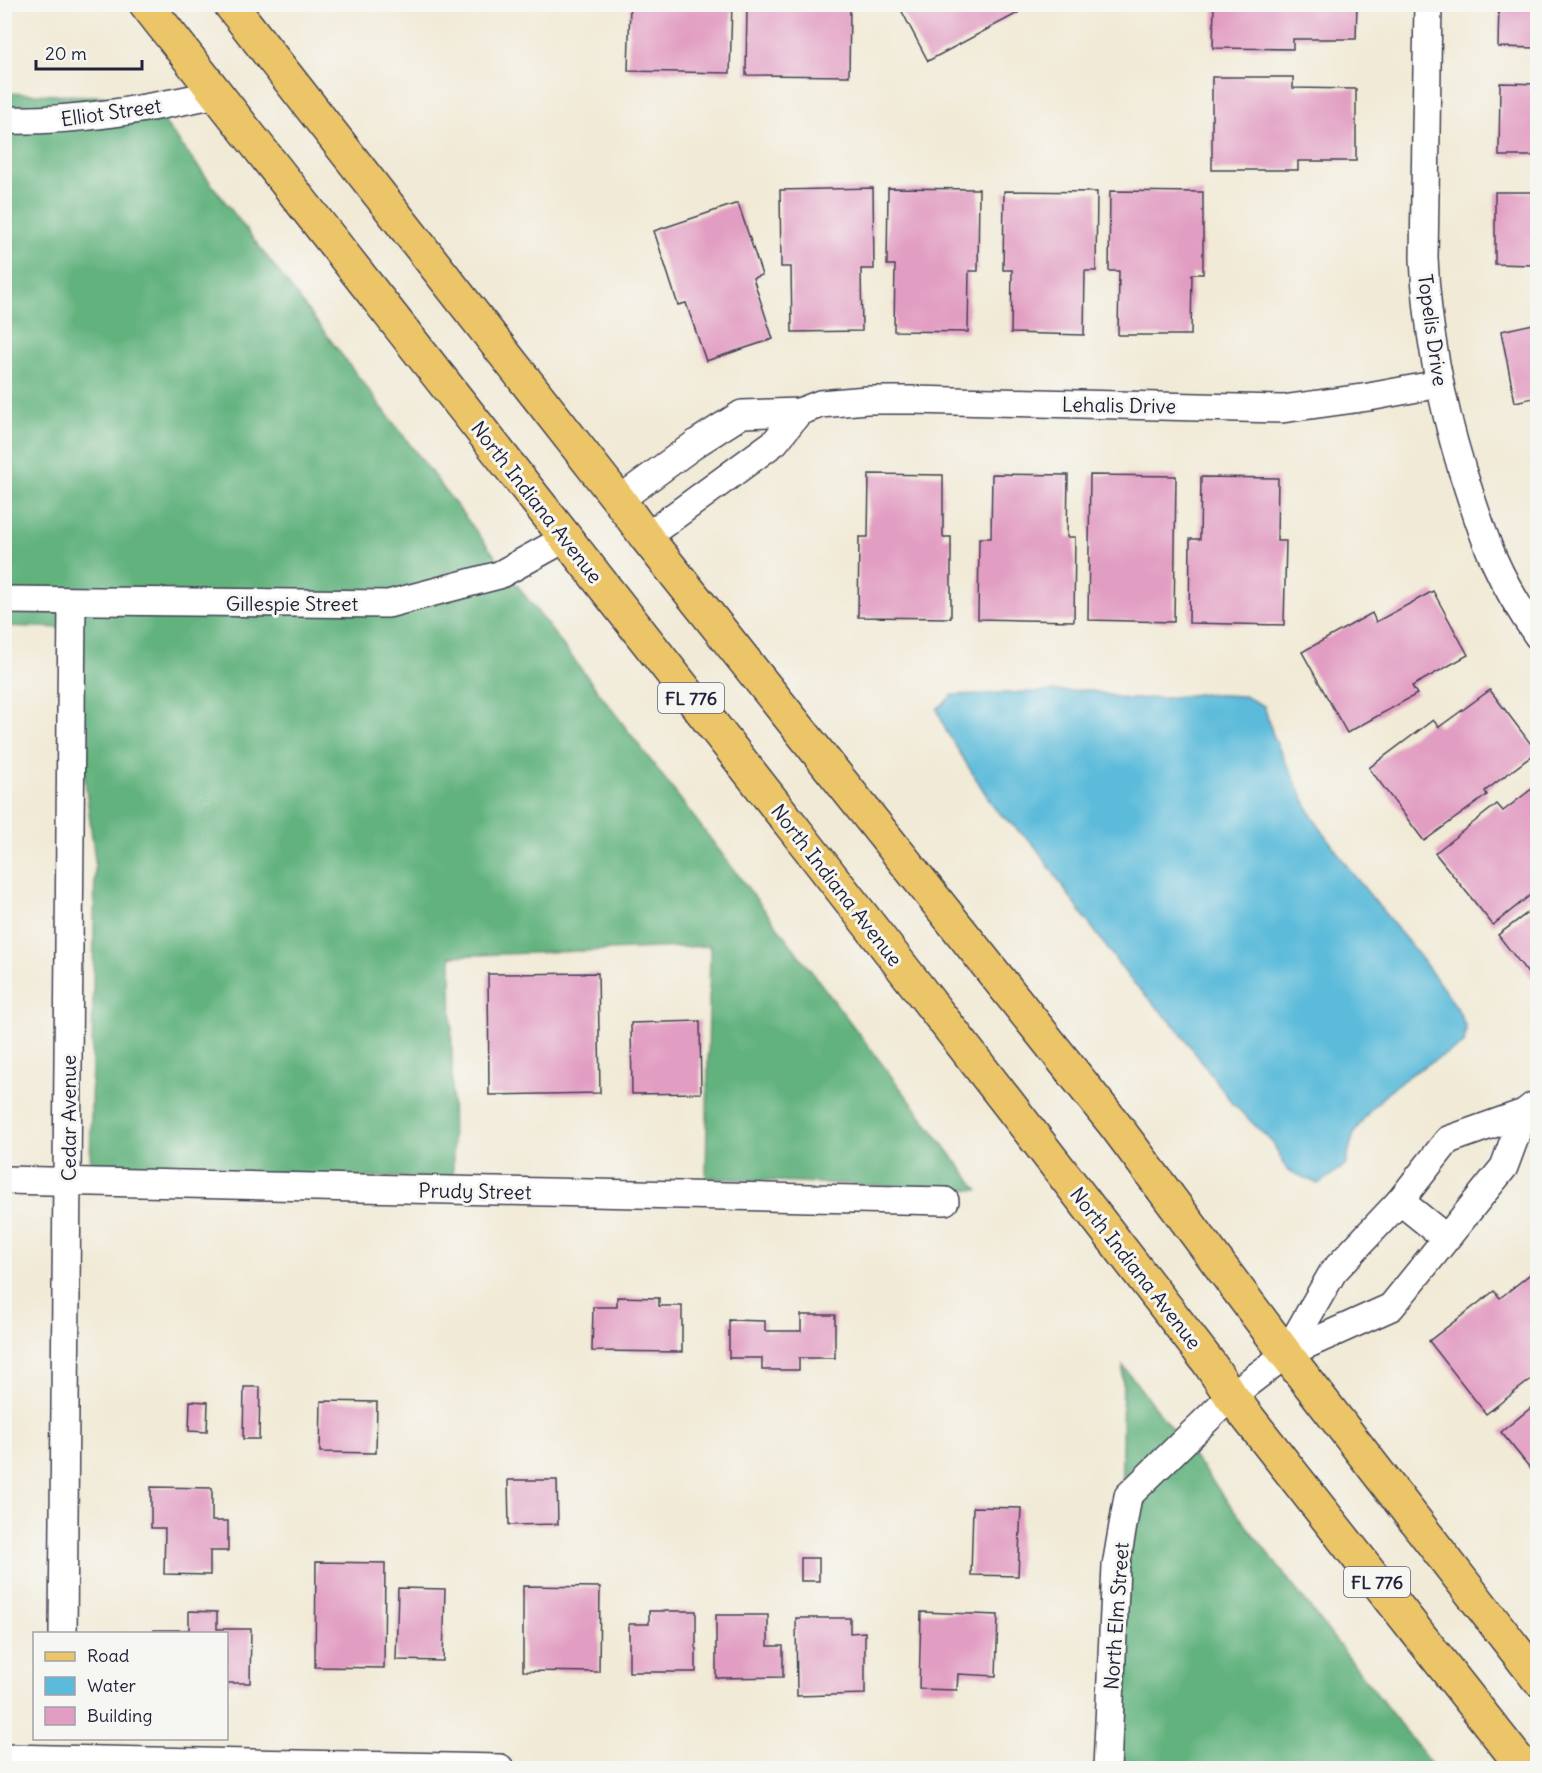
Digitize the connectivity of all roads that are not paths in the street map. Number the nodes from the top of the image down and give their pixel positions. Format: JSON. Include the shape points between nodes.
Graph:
{"nodes":[{"id":1,"x":146,"y":4,"type":"edge"},
{"id":2,"x":230,"y":4,"type":"edge"},
{"id":3,"x":1428,"y":4,"type":"edge"},
{"id":4,"x":216,"y":94,"type":"junction"},
{"id":5,"x":4,"y":120,"type":"edge"},
{"id":6,"x":1439,"y":384,"type":"junction"},
{"id":7,"x":799,"y":411,"type":"junction"},
{"id":8,"x":619,"y":500,"type":"junction"},
{"id":9,"x":646,"y":537,"type":"junction"},
{"id":10,"x":566,"y":538,"type":"junction"},
{"id":11,"x":4,"y":600,"type":"edge"},
{"id":12,"x":72,"y":602,"type":"junction"},
{"id":13,"x":1538,"y":636,"type":"edge"},
{"id":14,"x":1533,"y":1116,"type":"edge"},
{"id":15,"x":4,"y":1180,"type":"edge"},
{"id":16,"x":68,"y":1182,"type":"junction"},
{"id":17,"x":945,"y":1201,"type":"dead end"},
{"id":18,"x":1400,"y":1201,"type":"junction"},
{"id":19,"x":1446,"y":1238,"type":"junction"},
{"id":20,"x":1286,"y":1354,"type":"junction"},
{"id":21,"x":1231,"y":1396,"type":"junction"},
{"id":22,"x":63,"y":1632,"type":"edge"},
{"id":23,"x":1538,"y":1679,"type":"edge"},
{"id":24,"x":61,"y":1755,"type":"edge"},
{"id":25,"x":4,"y":1758,"type":"edge"},
{"id":26,"x":500,"y":1768,"type":"edge"},
{"id":27,"x":1107,"y":1768,"type":"edge"},
{"id":28,"x":1524,"y":1768,"type":"edge"}],
"edges":[{"from":1,"to":4,"type":"main road","name":"North Indiana Avenue","number":"FL 776"},
{"from":2,"to":8,"type":"main road"},
{"from":3,"to":6,"type":"street","name":"Topelis Drive","via":[[1424,258]]},
{"from":4,"to":5,"type":"street","name":"Elliot Street","via":[[93,117]]},
{"from":4,"to":10,"type":"main road","name":"North Indiana Avenue","number":"FL 776"},
{"from":6,"to":7,"type":"street","name":"Lehalis Drive","via":[[1282,409],[867,400],[820,404]]},
{"from":6,"to":13,"type":"street","name":"Topelis Drive","via":[[1456,451],[1490,550],[1518,608]]},
{"from":7,"to":8,"type":"street","name":"Lehalis Drive","via":[[742,414]]},
{"from":7,"to":9,"type":"street","via":[[775,442]]},
{"from":8,"to":9,"type":"main road"},
{"from":9,"to":20,"type":"main road","via":[[1115,1125]]},
{"from":10,"to":12,"type":"street","name":"Gillespie Street","via":[[500,575],[388,604]]},
{"from":10,"to":21,"type":"main road","name":"North Indiana Avenue","number":"FL 776","via":[[1059,1169]]},
{"from":11,"to":12,"type":"street","name":"Gillespie Street"},
{"from":12,"to":16,"type":"street","name":"Cedar Avenue"},
{"from":14,"to":18,"type":"street","via":[[1448,1140]]},
{"from":14,"to":19,"type":"street","via":[[1504,1167]]},
{"from":15,"to":16,"type":"street","name":"Prudy Street"},
{"from":16,"to":17,"type":"street","name":"Prudy Street"},
{"from":16,"to":22,"type":"street","name":"Cedar Avenue"},
{"from":18,"to":19,"type":"street"},
{"from":18,"to":20,"type":"street","via":[[1333,1272]]},
{"from":19,"to":20,"type":"street","via":[[1391,1306]]},
{"from":20,"to":21,"type":"street","name":"North Elm Street"},
{"from":20,"to":23,"type":"main road"},
{"from":21,"to":27,"type":"street","name":"North Elm Street","via":[[1128,1496],[1116,1566]]},
{"from":21,"to":28,"type":"main road","name":"North Indiana Avenue","number":"FL 776"},
{"from":24,"to":25,"type":"street"},
{"from":24,"to":26,"type":"street"}]}
